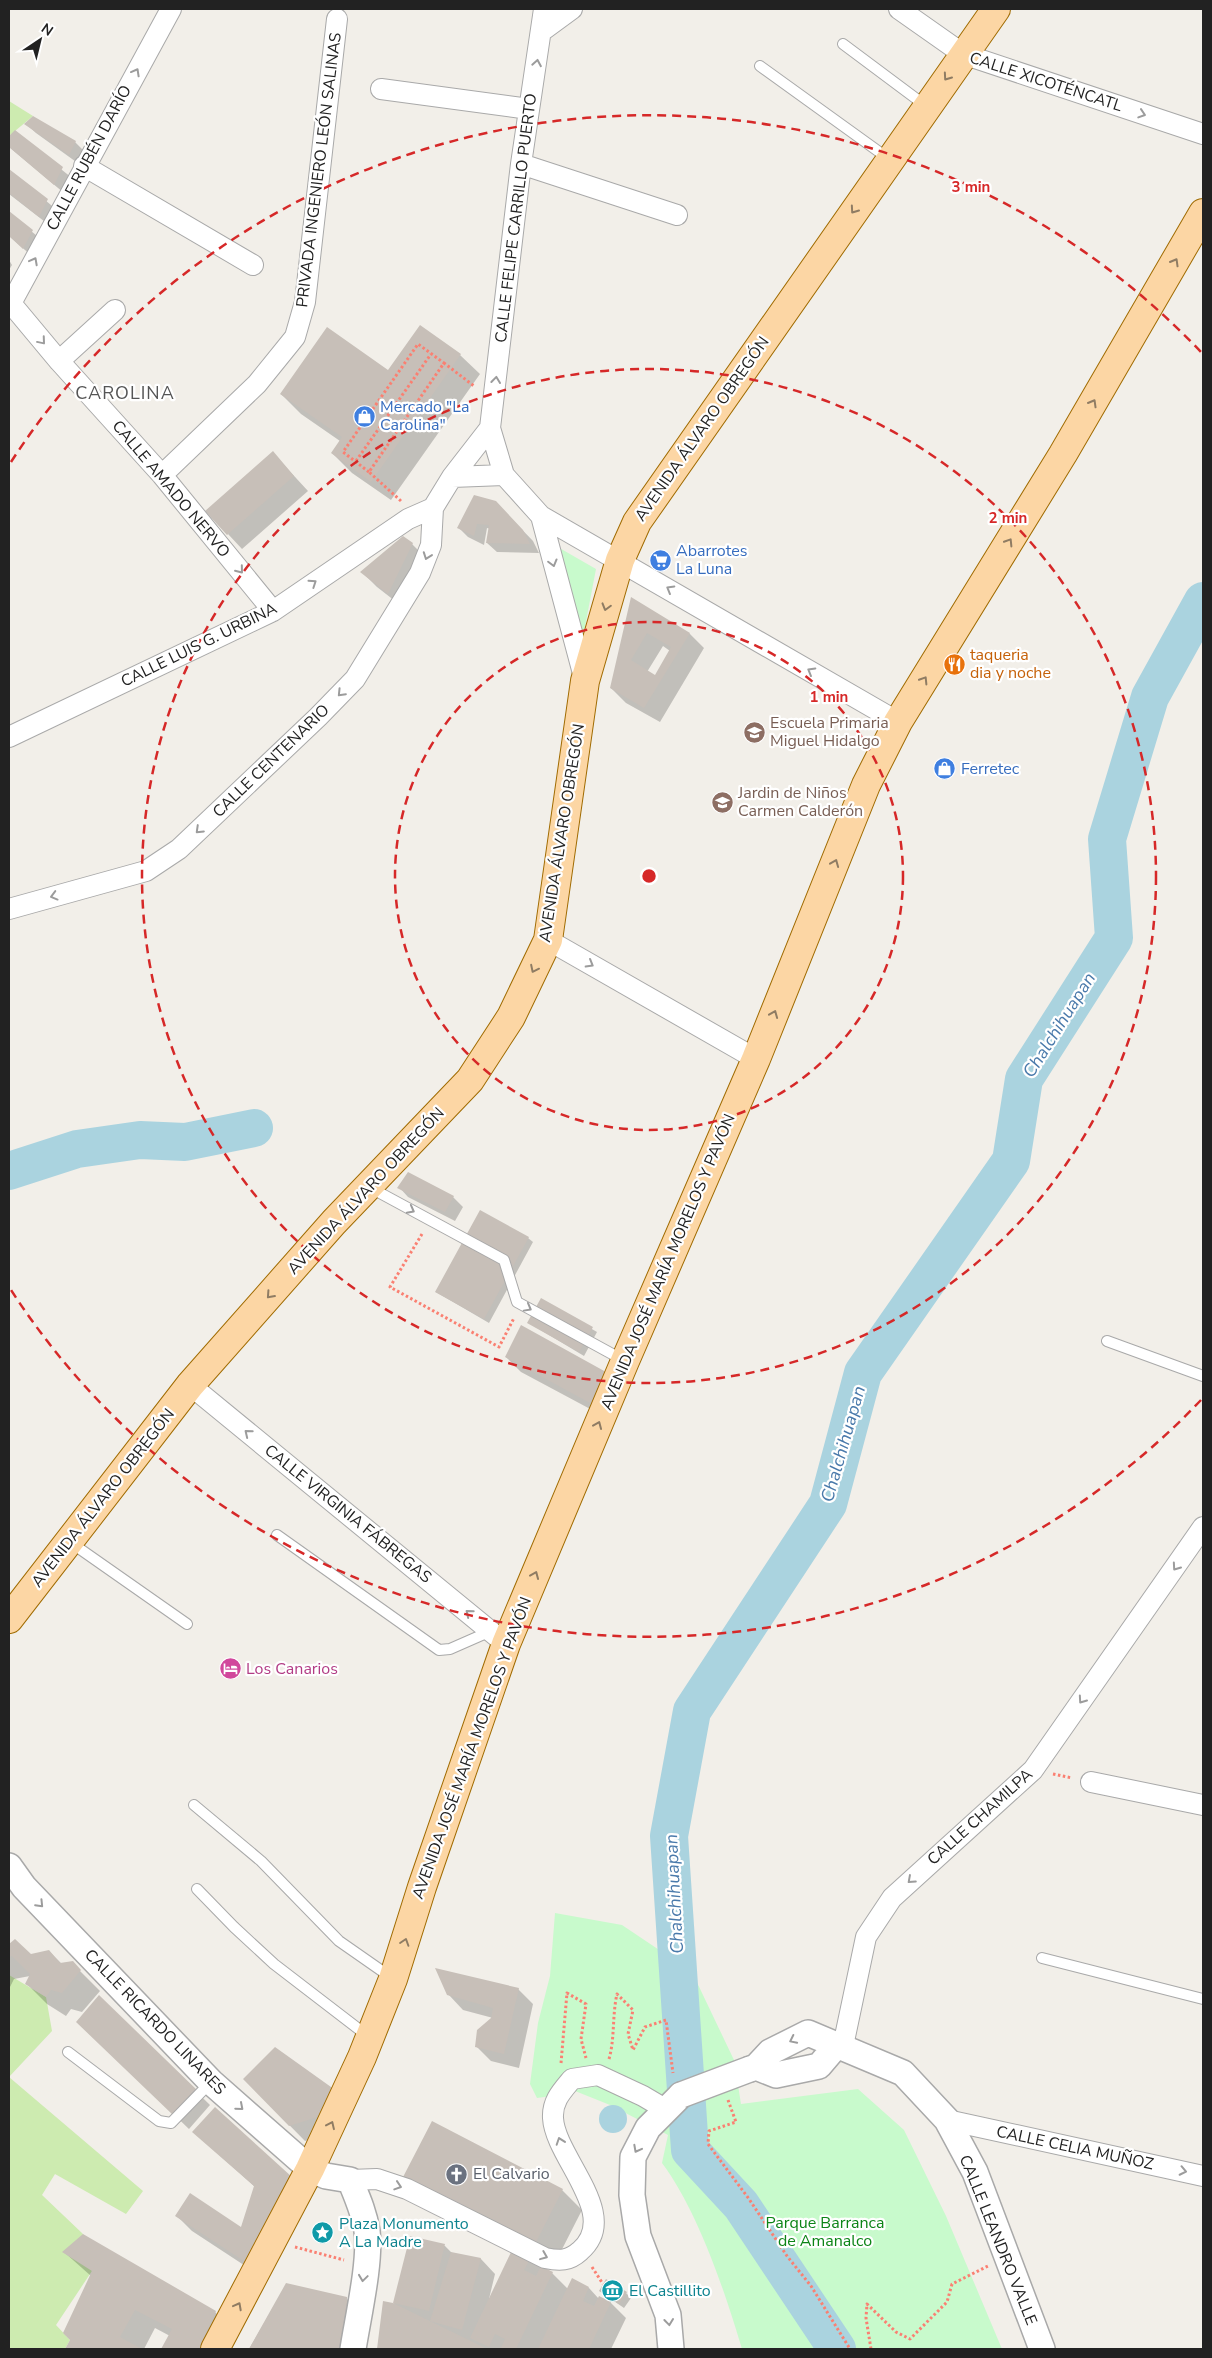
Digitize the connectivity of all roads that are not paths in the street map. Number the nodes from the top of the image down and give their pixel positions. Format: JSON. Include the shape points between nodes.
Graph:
{"nodes":[{"id":1,"x":171,"y":9,"type":"edge"},
{"id":2,"x":544,"y":9,"type":"edge"},
{"id":3,"x":572,"y":9,"type":"edge"},
{"id":4,"x":899,"y":9,"type":"edge"},
{"id":5,"x":996,"y":9,"type":"edge"},
{"id":6,"x":338,"y":19,"type":"dead end"},
{"id":7,"x":542,"y":31,"type":"junction"},
{"id":8,"x":843,"y":44,"type":"dead end"},
{"id":9,"x":963,"y":54,"type":"junction"},
{"id":10,"x":760,"y":66,"type":"dead end"},
{"id":11,"x":381,"y":90,"type":"dead end"},
{"id":12,"x":927,"y":107,"type":"junction"},
{"id":13,"x":529,"y":109,"type":"junction"},
{"id":14,"x":1203,"y":134,"type":"edge"},
{"id":15,"x":890,"y":160,"type":"junction"},
{"id":16,"x":521,"y":164,"type":"junction"},
{"id":17,"x":84,"y":166,"type":"junction"},
{"id":18,"x":1203,"y":213,"type":"edge"},
{"id":19,"x":677,"y":215,"type":"dead end"},
{"id":20,"x":253,"y":265,"type":"dead end"},
{"id":21,"x":10,"y":304,"type":"edge"},
{"id":22,"x":115,"y":310,"type":"dead end"},
{"id":23,"x":59,"y":361,"type":"junction"},
{"id":24,"x":490,"y":428,"type":"junction"},
{"id":25,"x":504,"y":474,"type":"junction"},
{"id":26,"x":162,"y":475,"type":"junction"},
{"id":27,"x":452,"y":477,"type":"junction"},
{"id":28,"x":433,"y":508,"type":"junction"},
{"id":29,"x":541,"y":516,"type":"junction"},
{"id":30,"x":620,"y":560,"type":"junction"},
{"id":31,"x":273,"y":611,"type":"junction"},
{"id":32,"x":585,"y":680,"type":"junction"},
{"id":33,"x":898,"y":722,"type":"junction"},
{"id":34,"x":9,"y":737,"type":"edge"},
{"id":35,"x":9,"y":909,"type":"edge"},
{"id":36,"x":548,"y":940,"type":"junction"},
{"id":37,"x":756,"y":1059,"type":"junction"},
{"id":38,"x":368,"y":1186,"type":"junction"},
{"id":39,"x":1107,"y":1341,"type":"dead end"},
{"id":40,"x":625,"y":1361,"type":"junction"},
{"id":41,"x":1203,"y":1376,"type":"edge"},
{"id":42,"x":190,"y":1385,"type":"junction"},
{"id":43,"x":1203,"y":1527,"type":"edge"},
{"id":44,"x":278,"y":1535,"type":"dead end"},
{"id":45,"x":69,"y":1541,"type":"junction"},
{"id":46,"x":9,"y":1619,"type":"edge"},
{"id":47,"x":187,"y":1624,"type":"dead end"},
{"id":48,"x":499,"y":1638,"type":"junction"},
{"id":49,"x":1091,"y":1782,"type":"road end"},
{"id":50,"x":194,"y":1805,"type":"dead end"},
{"id":51,"x":1203,"y":1805,"type":"edge"},
{"id":52,"x":9,"y":1866,"type":"edge"},
{"id":53,"x":197,"y":1889,"type":"dead end"},
{"id":54,"x":1042,"y":1958,"type":"dead end"},
{"id":55,"x":393,"y":1979,"type":"junction"},
{"id":56,"x":1203,"y":1999,"type":"edge"},
{"id":57,"x":370,"y":2037,"type":"junction"},
{"id":58,"x":839,"y":2046,"type":"junction"},
{"id":59,"x":68,"y":2052,"type":"dead end"},
{"id":60,"x":211,"y":2082,"type":"junction"},
{"id":61,"x":674,"y":2092,"type":"junction"},
{"id":62,"x":947,"y":2120,"type":"junction"},
{"id":63,"x":310,"y":2169,"type":"junction"},
{"id":64,"x":1203,"y":2176,"type":"edge"},
{"id":65,"x":350,"y":2180,"type":"junction"},
{"id":66,"x":215,"y":2349,"type":"edge"},
{"id":67,"x":353,"y":2349,"type":"edge"},
{"id":68,"x":671,"y":2349,"type":"edge"},
{"id":69,"x":1042,"y":2349,"type":"edge"}],
"edges":[{"from":17,"to":1,"type":"street","name":"CALLE RUBÉN DARÍO","one_way":true},
{"from":2,"to":7,"type":"street","name":"CALLE FELIPE CARRILLO PUERTO"},
{"from":3,"to":7,"type":"street"},
{"from":4,"to":9,"type":"street","name":"CALLE XICOTÉNCATL"},
{"from":5,"to":9,"type":"main road","name":"AVENIDA ÁLVARO OBREGÓN"},
{"from":6,"to":26,"type":"street","name":"PRIVADA INGENIERO LEÓN SALINAS","via":[[305,302],[296,337],[256,384]]},
{"from":13,"to":7,"type":"street","name":"CALLE FELIPE CARRILLO PUERTO","one_way":true},
{"from":8,"to":12,"type":"lane"},
{"from":9,"to":12,"type":"main road","name":"AVENIDA ÁLVARO OBREGÓN","one_way":true},
{"from":9,"to":14,"type":"street","name":"CALLE XICOTÉNCATL","one_way":true},
{"from":10,"to":15,"type":"lane"},
{"from":11,"to":13,"type":"street"},
{"from":12,"to":15,"type":"main road","name":"AVENIDA ÁLVARO OBREGÓN"},
{"from":13,"to":16,"type":"street","name":"CALLE FELIPE CARRILLO PUERTO"},
{"from":15,"to":30,"type":"main road","name":"AVENIDA ÁLVARO OBREGÓN","one_way":true,"via":[[637,522]]},
{"from":16,"to":19,"type":"street"},
{"from":24,"to":16,"type":"street","name":"CALLE FELIPE CARRILLO PUERTO","one_way":true},
{"from":17,"to":20,"type":"street"},
{"from":21,"to":17,"type":"street","name":"CALLE RUBÉN DARÍO","one_way":true},
{"from":33,"to":18,"type":"main road","name":"AVENIDA JOSÉ MARÍA MORELOS Y PAVÓN","one_way":true,"via":[[1062,454]]},
{"from":21,"to":23,"type":"street","name":"CALLE AMADO NERVO","one_way":true},
{"from":22,"to":23,"type":"street"},
{"from":23,"to":26,"type":"street","name":"CALLE AMADO NERVO"},
{"from":24,"to":25,"type":"street"},
{"from":24,"to":27,"type":"street"},
{"from":25,"to":27,"type":"street"},
{"from":25,"to":29,"type":"street"},
{"from":26,"to":31,"type":"street","name":"CALLE AMADO NERVO","one_way":true},
{"from":27,"to":28,"type":"street"},
{"from":31,"to":28,"type":"street","name":"CALLE LUIS G. URBINA","one_way":true,"via":[[408,519]]},
{"from":28,"to":35,"type":"street","name":"CALLE CENTENARIO","one_way":true,"via":[[431,545],[420,573],[355,679],[180,849],[146,871]]},
{"from":29,"to":30,"type":"street"},
{"from":29,"to":32,"type":"street","one_way":true},
{"from":30,"to":32,"type":"main road","name":"AVENIDA ÁLVARO OBREGÓN","one_way":true},
{"from":33,"to":30,"type":"street","one_way":true},
{"from":31,"to":34,"type":"street","name":"CALLE LUIS G. URBINA"},
{"from":32,"to":36,"type":"main road","name":"AVENIDA ÁLVARO OBREGÓN"},
{"from":37,"to":33,"type":"main road","name":"AVENIDA JOSÉ MARÍA MORELOS Y PAVÓN","one_way":true,"via":[[866,785]]},
{"from":36,"to":37,"type":"street","one_way":true},
{"from":36,"to":38,"type":"main road","name":"AVENIDA ÁLVARO OBREGÓN","one_way":true,"via":[[511,1017],[470,1080]]},
{"from":37,"to":40,"type":"main road","name":"AVENIDA JOSÉ MARÍA MORELOS Y PAVÓN"},
{"from":38,"to":40,"type":"lane","one_way":true,"via":[[504,1260],[517,1302]]},
{"from":38,"to":42,"type":"main road","name":"AVENIDA ÁLVARO OBREGÓN","one_way":true},
{"from":39,"to":41,"type":"lane"},
{"from":48,"to":40,"type":"main road","name":"AVENIDA JOSÉ MARÍA MORELOS Y PAVÓN","one_way":true},
{"from":42,"to":45,"type":"main road","name":"AVENIDA ÁLVARO OBREGÓN"},
{"from":48,"to":42,"type":"street","name":"CALLE VIRGINIA FÁBREGAS","one_way":true},
{"from":43,"to":58,"type":"street","name":"CALLE CHAMILPA","one_way":true,"via":[[1033,1770],[892,1898],[866,1937]]},
{"from":44,"to":48,"type":"lane","via":[[439,1650]]},
{"from":45,"to":46,"type":"main road","name":"AVENIDA ÁLVARO OBREGÓN"},
{"from":45,"to":47,"type":"lane"},
{"from":55,"to":48,"type":"main road","name":"AVENIDA JOSÉ MARÍA MORELOS Y PAVÓN","one_way":true},
{"from":49,"to":51,"type":"street"},
{"from":50,"to":55,"type":"lane","via":[[261,1861],[338,1941]]},
{"from":52,"to":60,"type":"street","name":"CALLE RICARDO LINARES","one_way":true,"via":[[24,1887]]},
{"from":53,"to":57,"type":"lane","via":[[274,1964]]},
{"from":54,"to":56,"type":"lane"},
{"from":55,"to":57,"type":"main road","name":"AVENIDA JOSÉ MARÍA MORELOS Y PAVÓN"},
{"from":63,"to":57,"type":"main road","name":"AVENIDA JOSÉ MARÍA MORELOS Y PAVÓN","one_way":true},
{"from":58,"to":61,"type":"street","name":"CALLE LEANDRO VALLE","bridge":true,"via":[[808,2033],[770,2052],[753,2068]]},
{"from":58,"to":62,"type":"street","name":"CALLE LEANDRO VALLE","via":[[903,2073]]},
{"from":59,"to":60,"type":"lane","via":[[159,2121],[171,2123]]},
{"from":60,"to":63,"type":"street","name":"CALLE RICARDO LINARES","one_way":true},
{"from":65,"to":61,"type":"street","one_way":true,"via":[[377,2179],[407,2189],[545,2258],[570,2260],[584,2248],[593,2229],[592,2207],[562,2146],[553,2119],[555,2099],[572,2079],[598,2075],[643,2096]]},
{"from":61,"to":68,"type":"street","name":"CALLE LEANDRO VALLE","one_way":true,"via":[[648,2128],[633,2157],[632,2195],[638,2236],[668,2315]]},
{"from":62,"to":64,"type":"street","name":"CALLE CELIA MUÑOZ","one_way":true},
{"from":62,"to":69,"type":"street","name":"CALLE LEANDRO VALLE","via":[[975,2172]]},
{"from":63,"to":65,"type":"street","via":[[326,2176]]},
{"from":66,"to":63,"type":"main road","name":"AVENIDA JOSÉ MARÍA MORELOS Y PAVÓN","one_way":true},
{"from":65,"to":67,"type":"street","one_way":true,"via":[[361,2204],[367,2233]]}]}
